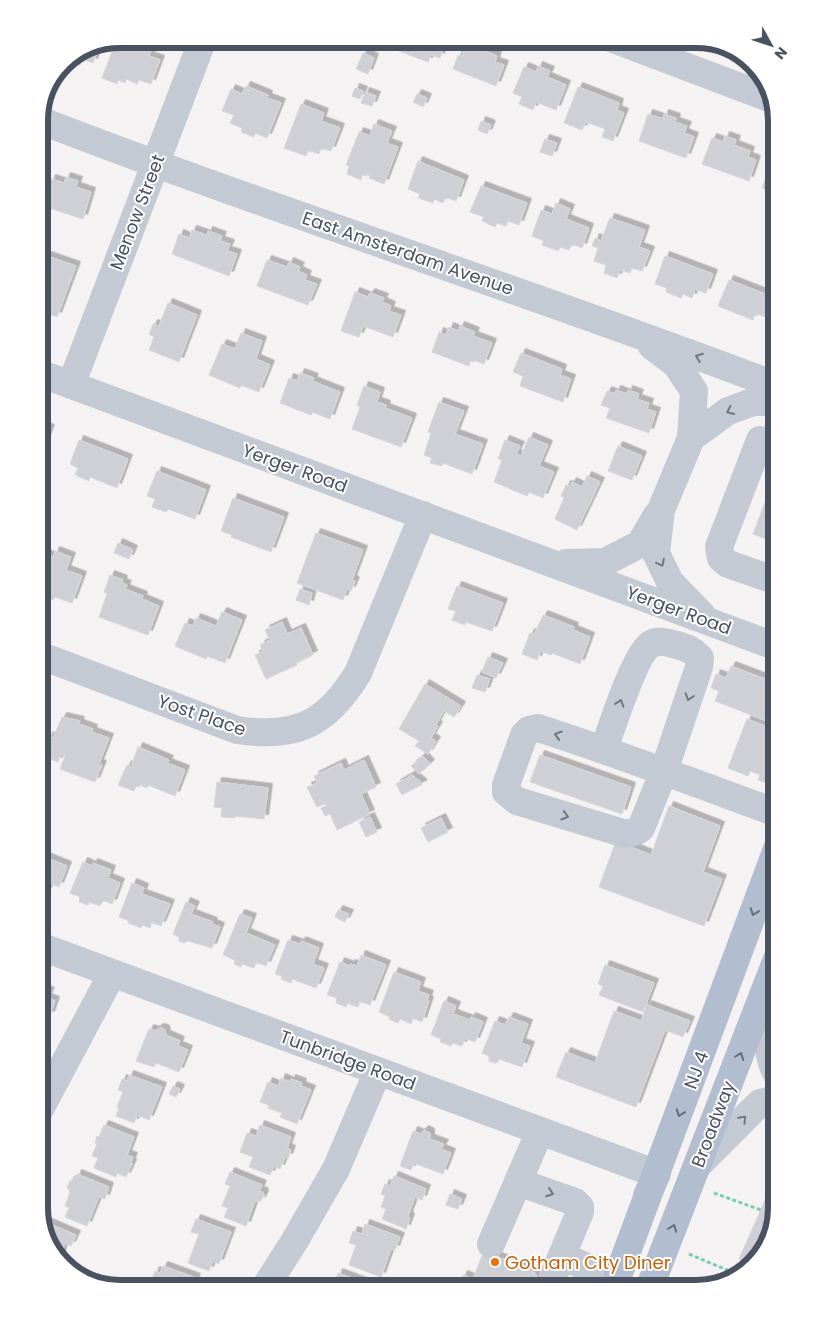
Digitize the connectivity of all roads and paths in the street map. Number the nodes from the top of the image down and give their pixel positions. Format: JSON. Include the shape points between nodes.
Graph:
{"nodes":[{"id":1,"x":200,"y":48,"type":"edge"},
{"id":2,"x":637,"y":48,"type":"edge"},
{"id":3,"x":765,"y":96,"type":"edge"},
{"id":4,"x":48,"y":123,"type":"edge"},
{"id":5,"x":155,"y":164,"type":"junction"},
{"id":6,"x":633,"y":332,"type":"junction"},
{"id":7,"x":48,"y":376,"type":"edge"},
{"id":8,"x":768,"y":383,"type":"edge"},
{"id":9,"x":71,"y":385,"type":"junction"},
{"id":10,"x":768,"y":402,"type":"edge"},
{"id":11,"x":691,"y":438,"type":"junction"},
{"id":12,"x":768,"y":443,"type":"edge"},
{"id":13,"x":661,"y":510,"type":"junction"},
{"id":14,"x":423,"y":515,"type":"junction"},
{"id":15,"x":552,"y":563,"type":"junction"},
{"id":16,"x":768,"y":578,"type":"edge"},
{"id":17,"x":700,"y":618,"type":"junction"},
{"id":18,"x":768,"y":644,"type":"edge"},
{"id":19,"x":680,"y":646,"type":"junction"},
{"id":20,"x":48,"y":658,"type":"edge"},
{"id":21,"x":604,"y":749,"type":"junction"},
{"id":22,"x":664,"y":771,"type":"junction"},
{"id":23,"x":768,"y":810,"type":"edge"},
{"id":24,"x":768,"y":873,"type":"edge"},
{"id":25,"x":48,"y":949,"type":"edge"},
{"id":26,"x":112,"y":974,"type":"junction"},
{"id":27,"x":768,"y":982,"type":"edge"},
{"id":28,"x":764,"y":992,"type":"junction"},
{"id":29,"x":768,"y":1034,"type":"edge"},
{"id":30,"x":378,"y":1071,"type":"junction"},
{"id":31,"x":48,"y":1094,"type":"edge"},
{"id":32,"x":768,"y":1101,"type":"edge"},
{"id":33,"x":540,"y":1131,"type":"junction"},
{"id":34,"x":697,"y":1166,"type":"junction"},
{"id":35,"x":657,"y":1174,"type":"junction"},
{"id":36,"x":518,"y":1182,"type":"junction"},
{"id":37,"x":714,"y":1193,"type":"dead end"},
{"id":38,"x":761,"y":1210,"type":"dead end"},
{"id":39,"x":491,"y":1244,"type":"dead end"},
{"id":40,"x":685,"y":1252,"type":"dead end"},
{"id":41,"x":563,"y":1257,"type":"junction"},
{"id":42,"x":731,"y":1271,"type":"edge"},
{"id":43,"x":270,"y":1280,"type":"edge"},
{"id":44,"x":552,"y":1280,"type":"edge"},
{"id":45,"x":601,"y":1280,"type":"edge"},
{"id":46,"x":611,"y":1280,"type":"edge"},
{"id":47,"x":653,"y":1280,"type":"edge"}],
"edges":[{"from":1,"to":5,"type":"street","name":"Menow Street"},
{"from":2,"to":3,"type":"street"},
{"from":4,"to":5,"type":"street","name":"East Amsterdam Avenue"},
{"from":5,"to":6,"type":"street","name":"East Amsterdam Avenue"},
{"from":5,"to":9,"type":"street","name":"Menow Street"},
{"from":8,"to":6,"type":"street","name":"East Amsterdam Avenue","one_way":true},
{"from":6,"to":11,"type":"street","via":[[676,364],[694,392]]},
{"from":7,"to":9,"type":"street","name":"Yerger Road"},
{"from":9,"to":14,"type":"street","name":"Yerger Road"},
{"from":10,"to":11,"type":"street","one_way":true,"via":[[753,402],[728,411]]},
{"from":11,"to":13,"type":"street"},
{"from":12,"to":16,"type":"street","via":[[760,440],[719,547],[721,558],[728,564]]},
{"from":13,"to":15,"type":"street","name":"Yerger Road","via":[[640,544],[605,562]]},
{"from":13,"to":17,"type":"street","one_way":true,"via":[[656,553],[670,582]]},
{"from":14,"to":15,"type":"street","name":"Yerger Road"},
{"from":14,"to":20,"type":"street","name":"Yost Place","via":[[358,673],[329,711],[294,729],[262,734],[237,730]]},
{"from":15,"to":17,"type":"street","name":"Yerger Road"},
{"from":17,"to":18,"type":"street","name":"Yerger Road"},
{"from":17,"to":19,"type":"street"},
{"from":21,"to":19,"type":"street","one_way":true,"via":[[622,696],[644,653],[650,645],[661,641]]},
{"from":19,"to":22,"type":"street","one_way":true,"via":[[693,650],[700,658],[700,667]]},
{"from":21,"to":22,"type":"street"},
{"from":21,"to":22,"type":"street","one_way":true,"via":[[538,728],[529,730],[524,735],[506,792],[517,801],[630,834],[641,828]]},
{"from":22,"to":23,"type":"street"},
{"from":24,"to":35,"type":"main road","name":"NJ 4","number":"NJ 4","one_way":true},
{"from":25,"to":26,"type":"street","name":"Tunbridge Road"},
{"from":26,"to":30,"type":"street","name":"Tunbridge Road"},
{"from":26,"to":31,"type":"street"},
{"from":27,"to":28,"type":"main road","name":"Broadway","number":"NJ 4"},
{"from":28,"to":29,"type":"street"},
{"from":34,"to":28,"type":"main road","name":"Broadway","number":"NJ 4","one_way":true},
{"from":30,"to":33,"type":"street","name":"Tunbridge Road"},
{"from":30,"to":43,"type":"street","via":[[336,1169]]},
{"from":34,"to":32,"type":"street","one_way":true,"via":[[760,1103]]},
{"from":33,"to":35,"type":"street","name":"Tunbridge Road"},
{"from":33,"to":36,"type":"street"},
{"from":47,"to":34,"type":"main road","name":"Broadway","number":"NJ 4","one_way":true},
{"from":35,"to":46,"type":"main road","name":"NJ 4","number":"NJ 4"},
{"from":36,"to":39,"type":"street"},
{"from":36,"to":41,"type":"street","one_way":true,"via":[[575,1202],[580,1207]]},
{"from":37,"to":38,"type":"path"},
{"from":40,"to":42,"type":"path"},
{"from":41,"to":44,"type":"street"},
{"from":41,"to":45,"type":"street"}]}
